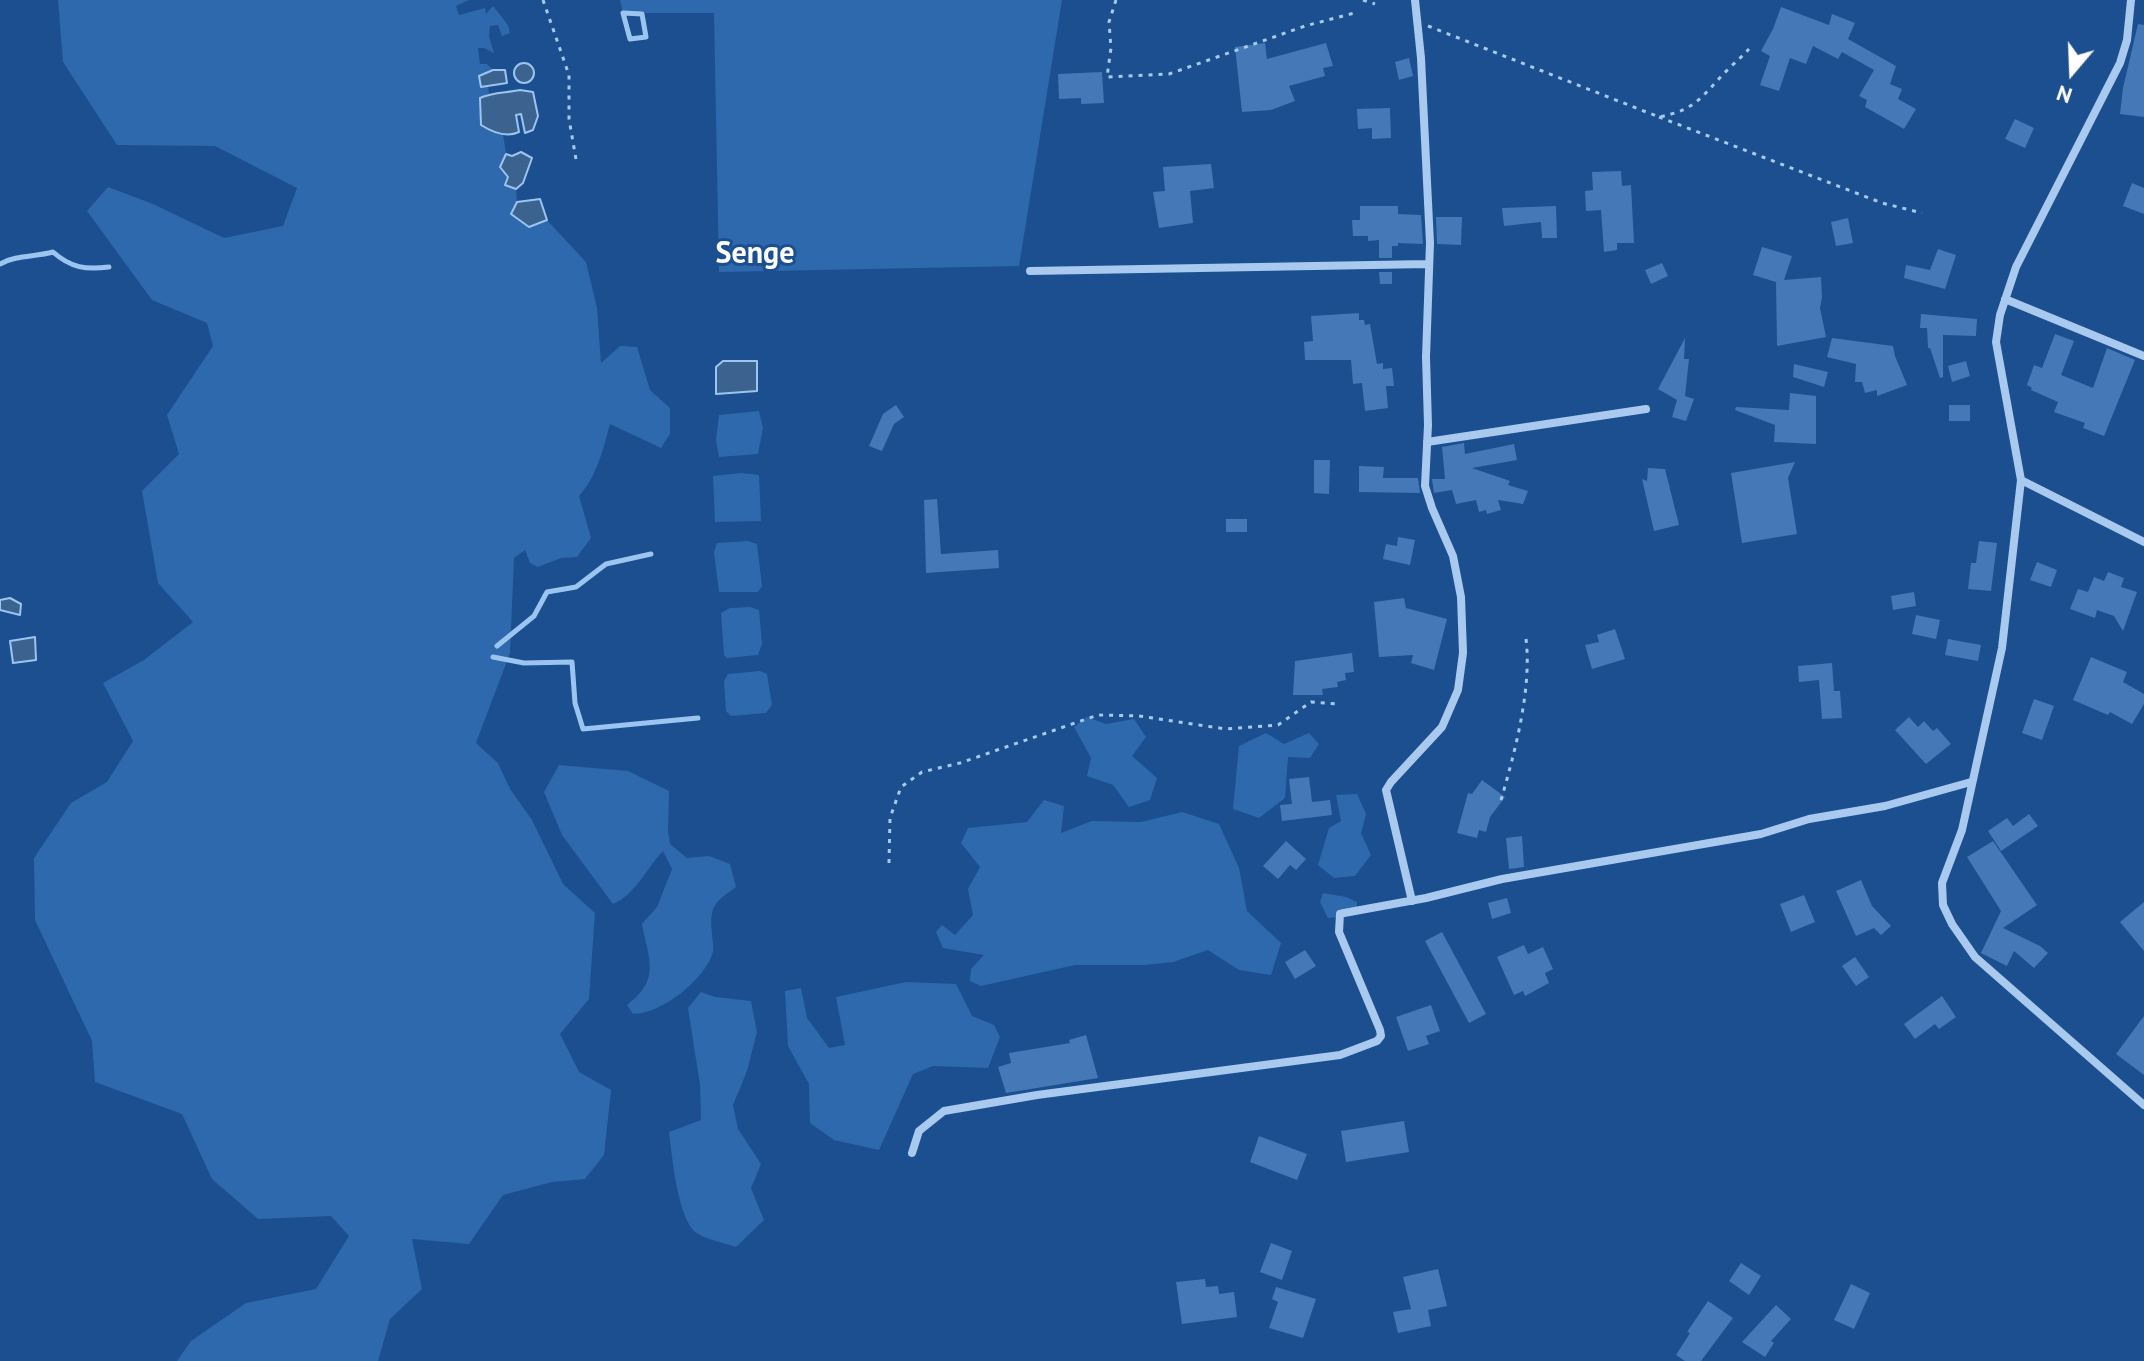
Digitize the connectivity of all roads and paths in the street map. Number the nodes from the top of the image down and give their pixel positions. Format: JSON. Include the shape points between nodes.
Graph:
{"nodes":[{"id":1,"x":543,"y":0,"type":"edge"},
{"id":2,"x":1116,"y":0,"type":"edge"},
{"id":3,"x":1363,"y":0,"type":"edge"},
{"id":4,"x":1415,"y":0,"type":"edge"},
{"id":5,"x":2131,"y":0,"type":"edge"},
{"id":6,"x":1375,"y":4,"type":"dead end"},
{"id":7,"x":1358,"y":12,"type":"dead end"},
{"id":8,"x":1417,"y":22,"type":"junction"},
{"id":9,"x":1749,"y":49,"type":"dead end"},
{"id":10,"x":1659,"y":117,"type":"junction"},
{"id":11,"x":577,"y":165,"type":"dead end"},
{"id":12,"x":1922,"y":213,"type":"dead end"},
{"id":13,"x":1428,"y":264,"type":"junction"},
{"id":14,"x":1030,"y":271,"type":"dead end"},
{"id":15,"x":2005,"y":299,"type":"junction"},
{"id":16,"x":2144,"y":356,"type":"edge"},
{"id":17,"x":1646,"y":409,"type":"dead end"},
{"id":18,"x":1427,"y":442,"type":"junction"},
{"id":19,"x":2021,"y":480,"type":"junction"},
{"id":20,"x":2144,"y":542,"type":"edge"},
{"id":21,"x":1526,"y":639,"type":"dead end"},
{"id":22,"x":1337,"y":704,"type":"dead end"},
{"id":23,"x":1971,"y":782,"type":"junction"},
{"id":24,"x":1501,"y":800,"type":"dead end"},
{"id":25,"x":889,"y":863,"type":"dead end"},
{"id":26,"x":1412,"y":901,"type":"junction"},
{"id":27,"x":2144,"y":1105,"type":"edge"},
{"id":28,"x":912,"y":1153,"type":"dead end"}],
"edges":[{"from":1,"to":11,"type":"path","via":[[569,75]]},
{"from":2,"to":7,"type":"path","via":[[1109,22],[1107,77],[1169,74]]},
{"from":3,"to":6,"type":"path"},
{"from":4,"to":8,"type":"street"},
{"from":5,"to":15,"type":"street","via":[[2120,63],[2016,267]]},
{"from":8,"to":10,"type":"path"},
{"from":8,"to":13,"type":"street"},
{"from":9,"to":10,"type":"path","via":[[1703,98],[1681,113]]},
{"from":10,"to":12,"type":"path","via":[[1882,203]]},
{"from":13,"to":14,"type":"street"},
{"from":13,"to":18,"type":"street"},
{"from":15,"to":16,"type":"street"},
{"from":15,"to":19,"type":"street","via":[[1996,342]]},
{"from":17,"to":18,"type":"street"},
{"from":18,"to":26,"type":"street","via":[[1425,486],[1453,556],[1463,653],[1458,690],[1442,727],[1386,790]]},
{"from":19,"to":20,"type":"street"},
{"from":19,"to":23,"type":"street","via":[[2002,648]]},
{"from":21,"to":24,"type":"path","via":[[1529,660],[1521,715]]},
{"from":22,"to":25,"type":"path","via":[[1311,702],[1278,725],[1226,729],[1098,715],[922,772],[901,787],[890,818]]},
{"from":23,"to":26,"type":"street","via":[[1761,834],[1502,879]]},
{"from":23,"to":27,"type":"street","via":[[1962,830],[1942,883],[1943,905],[1952,924],[1975,957]]},
{"from":26,"to":28,"type":"street","via":[[1340,914],[1339,932],[1380,1030],[1377,1041],[1340,1055],[944,1111],[919,1131]]}]}
